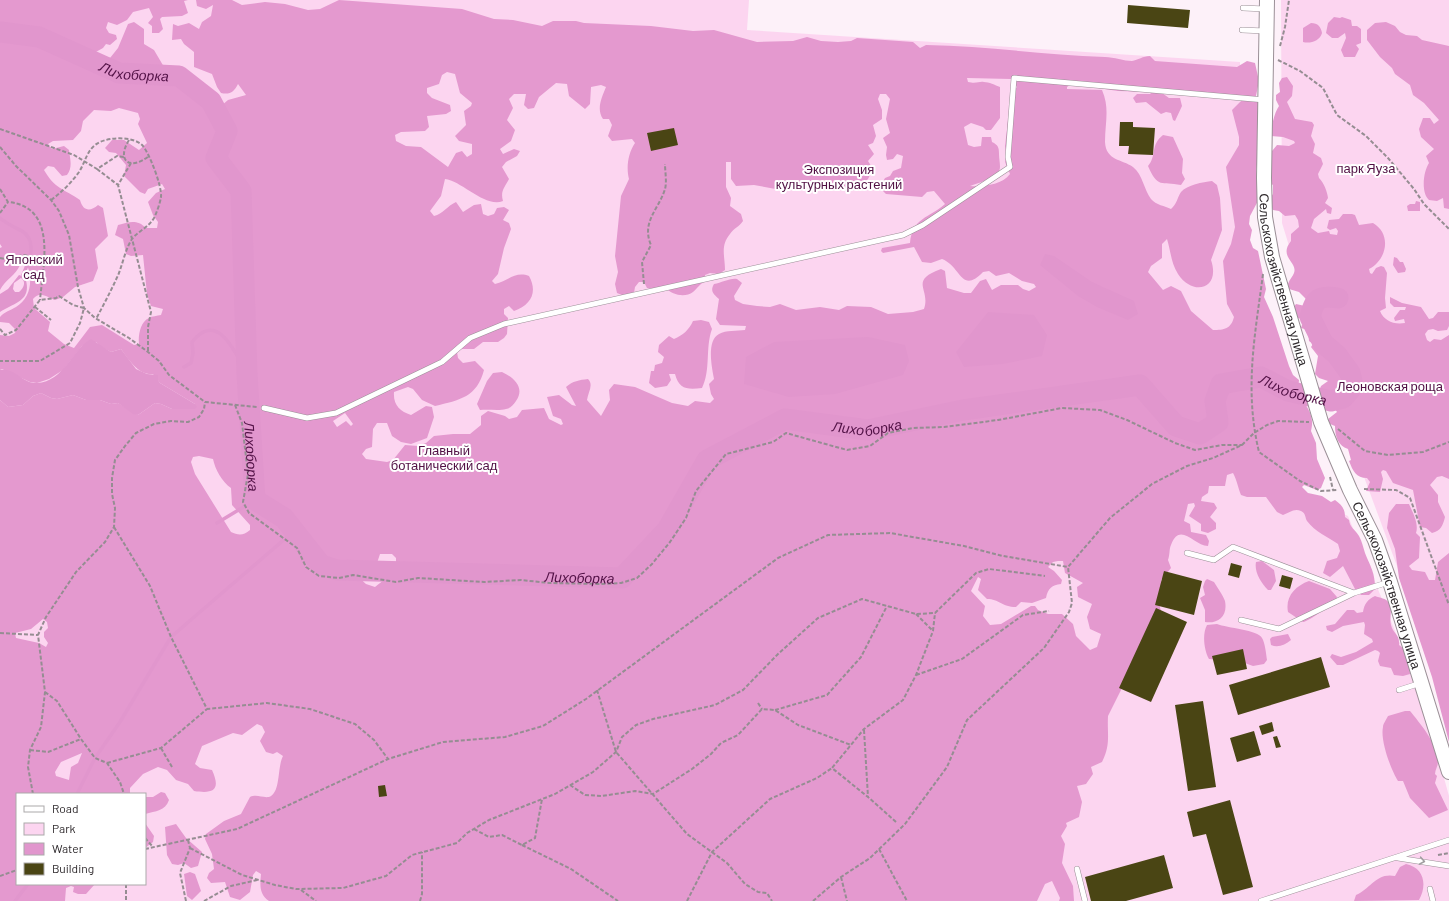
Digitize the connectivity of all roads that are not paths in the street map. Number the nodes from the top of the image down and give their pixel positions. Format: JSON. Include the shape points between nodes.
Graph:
{"nodes":[{"id":1,"x":1266,"y":4,"type":"edge"},
{"id":2,"x":1243,"y":8,"type":"dead end"},
{"id":3,"x":1242,"y":30,"type":"dead end"},
{"id":4,"x":1266,"y":31,"type":"junction"},
{"id":5,"x":1264,"y":100,"type":"junction"},
{"id":6,"x":264,"y":408,"type":"road end"},
{"id":7,"x":1187,"y":553,"type":"dead end"},
{"id":8,"x":1390,"y":582,"type":"junction"},
{"id":9,"x":1354,"y":593,"type":"junction"},
{"id":10,"x":1241,"y":620,"type":"dead end"},
{"id":11,"x":1422,"y":682,"type":"junction"},
{"id":12,"x":1399,"y":690,"type":"dead end"},
{"id":13,"x":1449,"y":772,"type":"edge"},
{"id":14,"x":1449,"y":840,"type":"edge"},
{"id":15,"x":1395,"y":857,"type":"junction"},
{"id":16,"x":1449,"y":866,"type":"edge"},
{"id":17,"x":1077,"y":869,"type":"dead end"},
{"id":18,"x":1430,"y":889,"type":"dead end"},
{"id":19,"x":1085,"y":901,"type":"edge"},
{"id":20,"x":1261,"y":901,"type":"edge"},
{"id":21,"x":1433,"y":901,"type":"edge"}],
"edges":[{"from":1,"to":2,"type":"lane"},
{"from":1,"to":4,"type":"main road","name":"Сельскохозяйственная улица"},
{"from":3,"to":4,"type":"lane"},
{"from":4,"to":5,"type":"main road","name":"Сельскохозяйственная улица"},
{"from":5,"to":6,"type":"lane","via":[[1014,78],[1008,157],[1010,167],[923,225],[903,235],[504,324],[470,338],[442,362],[336,412],[307,418]]},
{"from":5,"to":8,"type":"main road","name":"Сельскохозяйственная улица","via":[[1264,178],[1272,257],[1321,422],[1375,540]]},
{"from":7,"to":9,"type":"lane","via":[[1214,560],[1233,547]]},
{"from":8,"to":9,"type":"lane"},
{"from":8,"to":11,"type":"main road","name":"Сельскохозяйственная улица"},
{"from":9,"to":10,"type":"lane","via":[[1279,629]]},
{"from":11,"to":12,"type":"lane"},
{"from":11,"to":13,"type":"main road","name":"Сельскохозяйственная улица"},
{"from":14,"to":15,"type":"lane"},
{"from":15,"to":16,"type":"lane","one_way":true},
{"from":15,"to":20,"type":"lane"},
{"from":17,"to":19,"type":"lane"},
{"from":18,"to":21,"type":"lane"}]}
